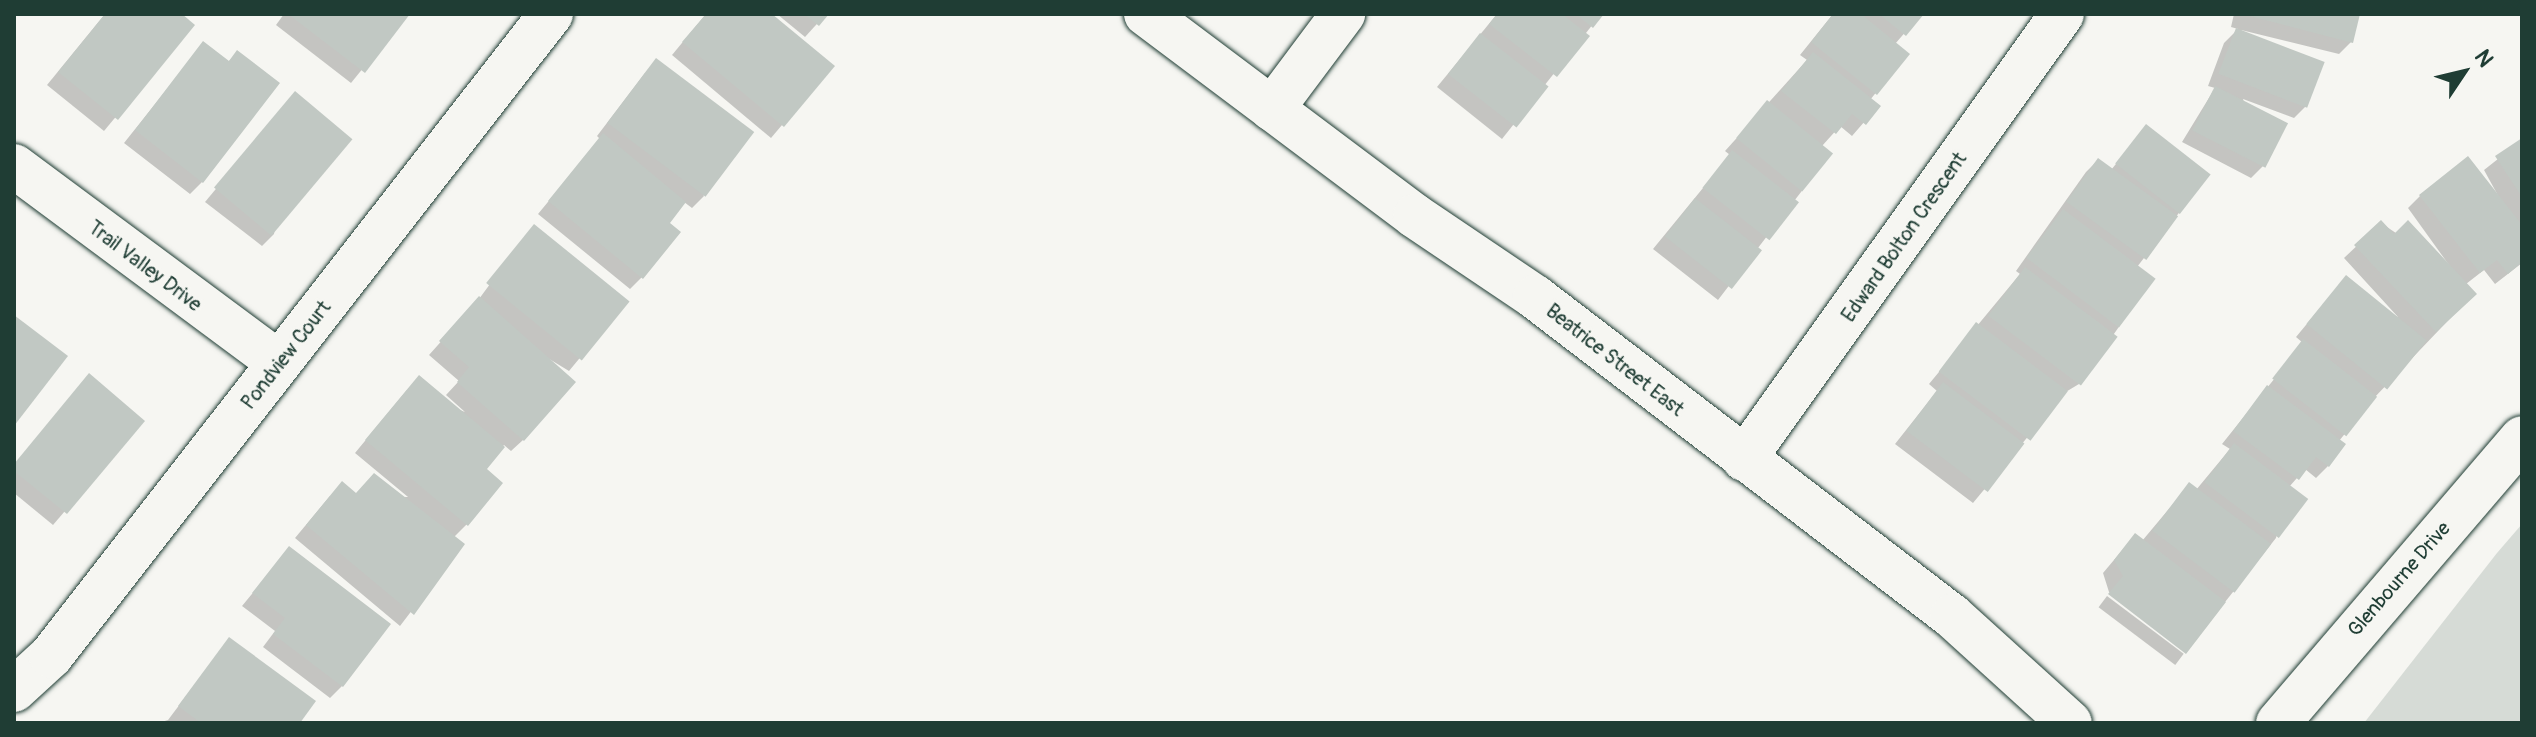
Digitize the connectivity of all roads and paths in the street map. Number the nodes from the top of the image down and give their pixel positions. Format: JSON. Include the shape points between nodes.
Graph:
{"nodes":[{"id":1,"x":551,"y":14,"type":"edge"},
{"id":2,"x":1146,"y":14,"type":"edge"},
{"id":3,"x":1343,"y":14,"type":"edge"},
{"id":4,"x":2062,"y":14,"type":"edge"},
{"id":5,"x":1272,"y":109,"type":"junction"},
{"id":6,"x":14,"y":166,"type":"edge"},
{"id":7,"x":279,"y":363,"type":"junction"},
{"id":8,"x":2522,"y":438,"type":"edge"},
{"id":9,"x":1744,"y":459,"type":"junction"},
{"id":10,"x":14,"y":690,"type":"edge"},
{"id":11,"x":2070,"y":723,"type":"edge"},
{"id":12,"x":2278,"y":723,"type":"edge"}],
"edges":[{"from":1,"to":7,"type":"street","name":"Pondview Court"},
{"from":2,"to":5,"type":"street","name":"Beatrice Street East"},
{"from":3,"to":5,"type":"street"},
{"from":4,"to":9,"type":"street","name":"Edward Bolton Crescent"},
{"from":5,"to":9,"type":"street","name":"Beatrice Street East","via":[[1535,297]]},
{"from":6,"to":7,"type":"street","name":"Trail Valley Drive"},
{"from":7,"to":10,"type":"street","name":"Pondview Court","via":[[51,656]]},
{"from":8,"to":12,"type":"street","name":"Glenbourne Drive"},
{"from":9,"to":11,"type":"street","name":"Beatrice Street East","via":[[1952,616]]}]}
